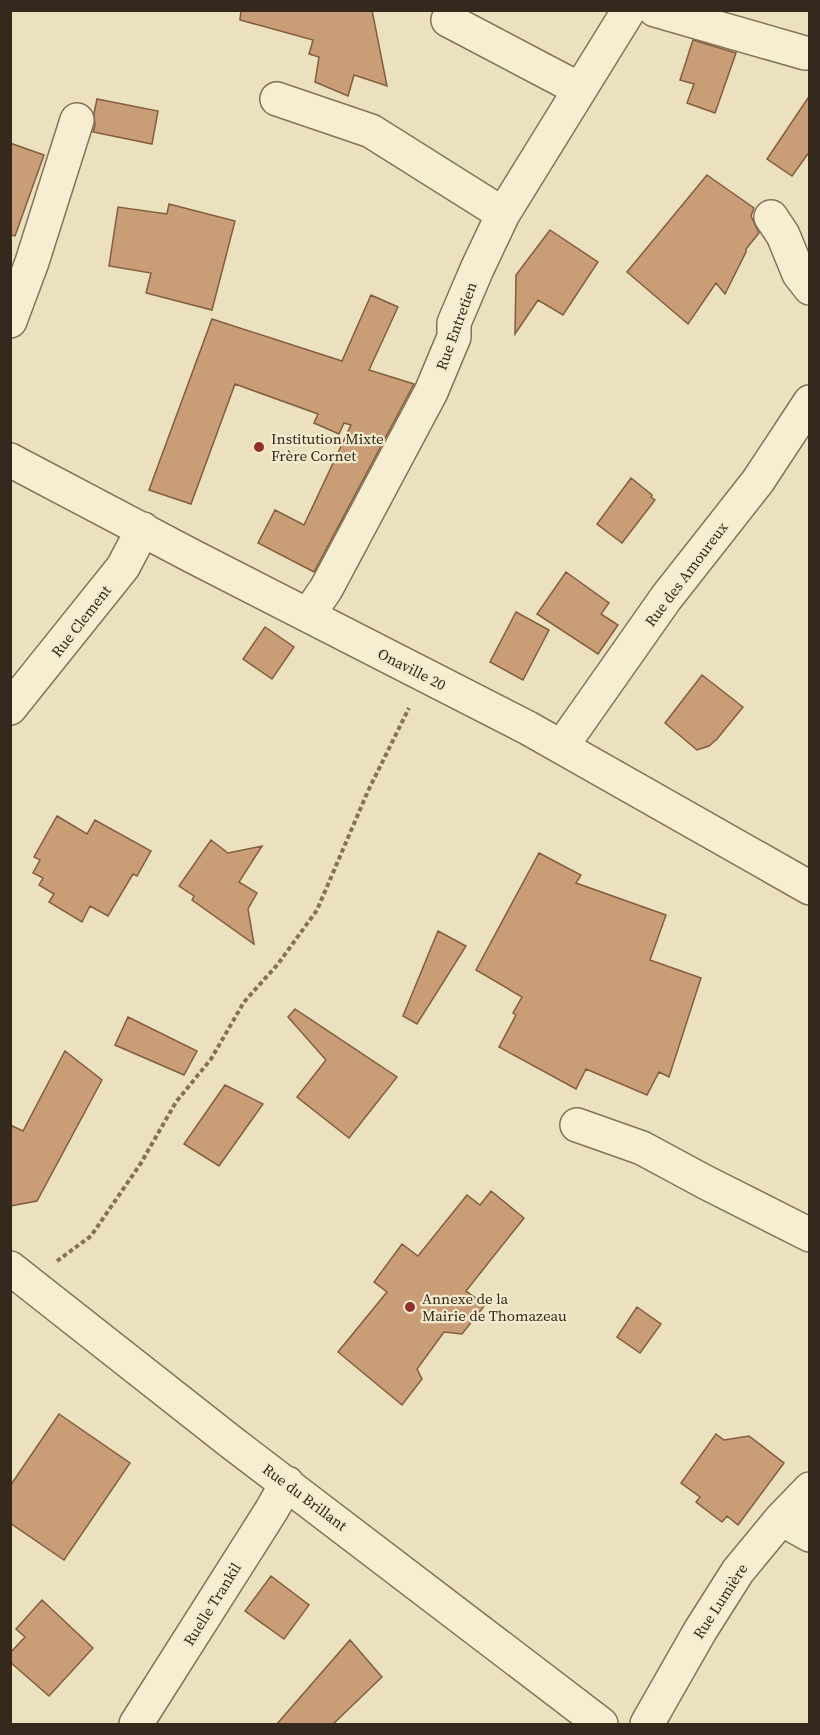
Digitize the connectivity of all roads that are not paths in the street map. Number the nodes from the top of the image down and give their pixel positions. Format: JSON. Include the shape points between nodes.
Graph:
{"nodes":[{"id":1,"x":629,"y":10,"type":"edge"},
{"id":2,"x":655,"y":10,"type":"edge"},
{"id":3,"x":448,"y":20,"type":"dead end"},
{"id":4,"x":805,"y":53,"type":"dead end"},
{"id":5,"x":579,"y":90,"type":"junction"},
{"id":6,"x":277,"y":99,"type":"dead end"},
{"id":7,"x":77,"y":120,"type":"dead end"},
{"id":8,"x":504,"y":214,"type":"junction"},
{"id":9,"x":771,"y":217,"type":"dead end"},
{"id":10,"x":810,"y":288,"type":"edge"},
{"id":11,"x":10,"y":321,"type":"edge"},
{"id":12,"x":810,"y":402,"type":"edge"},
{"id":13,"x":10,"y":460,"type":"edge"},
{"id":14,"x":143,"y":530,"type":"junction"},
{"id":15,"x":308,"y":615,"type":"junction"},
{"id":16,"x":10,"y":708,"type":"edge"},
{"id":17,"x":562,"y":746,"type":"junction"},
{"id":18,"x":810,"y":888,"type":"edge"},
{"id":19,"x":577,"y":1125,"type":"dead end"},
{"id":20,"x":810,"y":1235,"type":"edge"},
{"id":21,"x":13,"y":1270,"type":"edge"},
{"id":22,"x":287,"y":1483,"type":"junction"},
{"id":23,"x":810,"y":1489,"type":"edge"},
{"id":24,"x":781,"y":1519,"type":"junction"},
{"id":25,"x":810,"y":1535,"type":"edge"},
{"id":26,"x":136,"y":1725,"type":"edge"},
{"id":27,"x":601,"y":1725,"type":"edge"},
{"id":28,"x":646,"y":1725,"type":"edge"}],
"edges":[{"from":1,"to":5,"type":"street","name":"Rue Entretien"},
{"from":2,"to":4,"type":"street"},
{"from":3,"to":5,"type":"street"},
{"from":5,"to":8,"type":"street","name":"Rue Entretien"},
{"from":6,"to":8,"type":"street","via":[[371,131]]},
{"from":7,"to":11,"type":"street"},
{"from":8,"to":15,"type":"street","name":"Rue Entretien","via":[[453,323],[454,337],[431,392],[326,589]]},
{"from":9,"to":10,"type":"street"},
{"from":12,"to":17,"type":"street","name":"Rue des Amoureux","via":[[758,481],[666,598]]},
{"from":13,"to":14,"type":"street","name":"Onaville 20"},
{"from":14,"to":15,"type":"street","name":"Onaville 20"},
{"from":14,"to":16,"type":"street","name":"Rue Clement","via":[[123,567]]},
{"from":15,"to":17,"type":"street","name":"Onaville 20"},
{"from":17,"to":18,"type":"street","name":"Onaville 20"},
{"from":19,"to":20,"type":"street","via":[[642,1148]]},
{"from":21,"to":22,"type":"street","name":"Rue du Brillant"},
{"from":22,"to":26,"type":"street","name":"Ruelle Trankil"},
{"from":22,"to":27,"type":"street","name":"Rue du Brillant"},
{"from":23,"to":24,"type":"street","name":"Rue Lumière"},
{"from":24,"to":25,"type":"street"},
{"from":24,"to":28,"type":"street","name":"Rue Lumière","via":[[738,1571]]}]}
